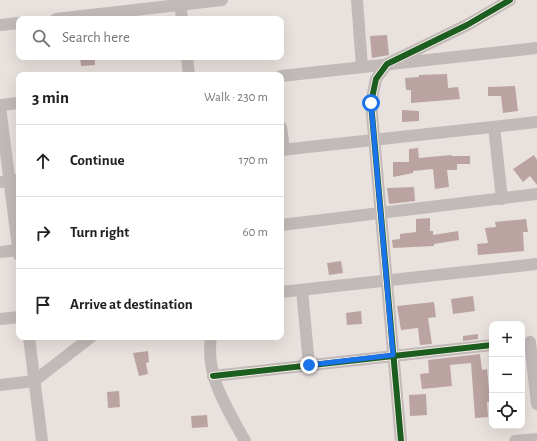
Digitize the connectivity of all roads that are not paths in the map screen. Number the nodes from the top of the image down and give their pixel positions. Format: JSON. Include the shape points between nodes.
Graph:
{"nodes":[{"id":1,"x":222,"y":0,"type":"edge"},
{"id":2,"x":357,"y":0,"type":"edge"},
{"id":3,"x":510,"y":0,"type":"edge"},
{"id":4,"x":181,"y":2,"type":"edge"},
{"id":5,"x":78,"y":16,"type":"edge"},
{"id":6,"x":182,"y":16,"type":"edge"},
{"id":7,"x":16,"y":23,"type":"edge"},
{"id":8,"x":0,"y":25,"type":"edge"},
{"id":9,"x":537,"y":48,"type":"edge"},
{"id":10,"x":187,"y":60,"type":"edge"},
{"id":11,"x":386,"y":64,"type":"junction"},
{"id":12,"x":362,"y":67,"type":"junction"},
{"id":13,"x":189,"y":72,"type":"edge"},
{"id":14,"x":284,"y":76,"type":"edge"},
{"id":15,"x":16,"y":103,"type":"edge"},
{"id":16,"x":0,"y":106,"type":"edge"},
{"id":17,"x":537,"y":122,"type":"edge"},
{"id":18,"x":494,"y":127,"type":"junction"},
{"id":19,"x":374,"y":140,"type":"junction"},
{"id":20,"x":284,"y":150,"type":"edge"},
{"id":21,"x":10,"y":181,"type":"edge"},
{"id":22,"x":537,"y":194,"type":"edge"},
{"id":23,"x":502,"y":198,"type":"junction"},
{"id":24,"x":380,"y":214,"type":"junction"},
{"id":25,"x":284,"y":226,"type":"edge"},
{"id":26,"x":16,"y":228,"type":"edge"},
{"id":27,"x":0,"y":252,"type":"edge"},
{"id":28,"x":16,"y":252,"type":"edge"},
{"id":29,"x":537,"y":264,"type":"edge"},
{"id":30,"x":386,"y":282,"type":"junction"},
{"id":31,"x":302,"y":290,"type":"junction"},
{"id":32,"x":284,"y":292,"type":"edge"},
{"id":33,"x":16,"y":317,"type":"edge"},
{"id":34,"x":0,"y":319,"type":"edge"},
{"id":35,"x":29,"y":340,"type":"edge"},
{"id":36,"x":87,"y":340,"type":"edge"},
{"id":37,"x":210,"y":340,"type":"edge"},
{"id":38,"x":530,"y":342,"type":"edge"},
{"id":39,"x":489,"y":345,"type":"edge"},
{"id":40,"x":393,"y":355,"type":"junction"},
{"id":41,"x":309,"y":365,"type":"junction"},
{"id":42,"x":213,"y":376,"type":"junction"},
{"id":43,"x":34,"y":381,"type":"junction"},
{"id":44,"x":0,"y":385,"type":"edge"},
{"id":45,"x":537,"y":404,"type":"edge"},
{"id":46,"x":537,"y":439,"type":"edge"},
{"id":47,"x":42,"y":441,"type":"edge"},
{"id":48,"x":245,"y":441,"type":"edge"},
{"id":49,"x":401,"y":441,"type":"edge"},
{"id":50,"x":515,"y":441,"type":"edge"}],
"edges":[{"from":1,"to":4,"type":"street"},
{"from":2,"to":12,"type":"street"},
{"from":3,"to":11,"type":"street","via":[[467,25]]},
{"from":4,"to":5,"type":"street"},
{"from":4,"to":6,"type":"street"},
{"from":7,"to":8,"type":"street"},
{"from":9,"to":11,"type":"street"},
{"from":10,"to":13,"type":"street"},
{"from":11,"to":12,"type":"street"},
{"from":11,"to":19,"type":"street","via":[[376,79],[371,103]]},
{"from":12,"to":14,"type":"street"},
{"from":15,"to":16,"type":"street"},
{"from":16,"to":21,"type":"street"},
{"from":17,"to":18,"type":"street"},
{"from":18,"to":19,"type":"street"},
{"from":18,"to":23,"type":"street"},
{"from":19,"to":20,"type":"street"},
{"from":19,"to":24,"type":"street"},
{"from":21,"to":26,"type":"street"},
{"from":22,"to":23,"type":"street"},
{"from":23,"to":24,"type":"street"},
{"from":24,"to":25,"type":"street"},
{"from":24,"to":30,"type":"street"},
{"from":27,"to":28,"type":"street"},
{"from":29,"to":30,"type":"street"},
{"from":30,"to":31,"type":"street"},
{"from":30,"to":40,"type":"street"},
{"from":31,"to":32,"type":"street"},
{"from":31,"to":41,"type":"street"},
{"from":33,"to":34,"type":"street"},
{"from":35,"to":43,"type":"street"},
{"from":36,"to":43,"type":"street"},
{"from":37,"to":42,"type":"street","via":[[208,352]]},
{"from":38,"to":45,"type":"street"},
{"from":39,"to":40,"type":"street"},
{"from":40,"to":41,"type":"street"},
{"from":40,"to":49,"type":"street"},
{"from":41,"to":42,"type":"street"},
{"from":42,"to":48,"type":"street","via":[[220,396]]},
{"from":43,"to":44,"type":"street"},
{"from":43,"to":47,"type":"street"},
{"from":46,"to":50,"type":"street"}]}
